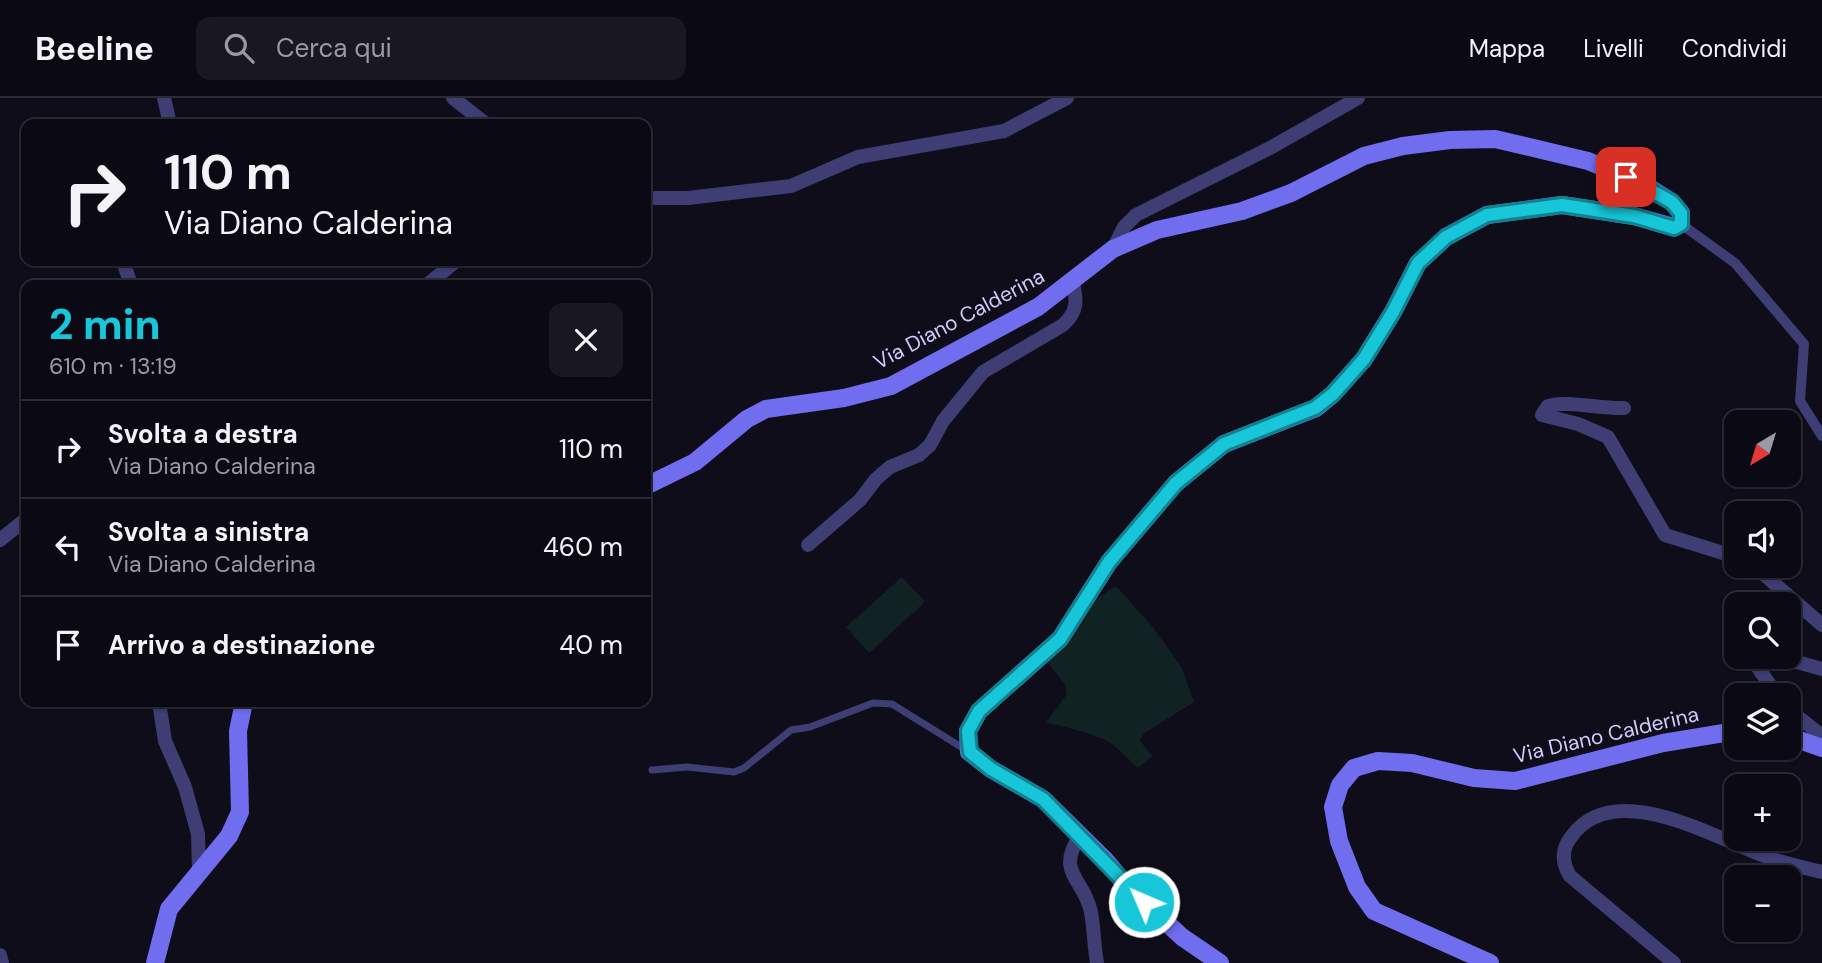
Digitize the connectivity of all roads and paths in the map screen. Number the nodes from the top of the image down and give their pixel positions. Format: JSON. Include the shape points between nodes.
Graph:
{"nodes":[{"id":1,"x":164,"y":98,"type":"edge"},
{"id":2,"x":453,"y":98,"type":"edge"},
{"id":3,"x":1067,"y":98,"type":"edge"},
{"id":4,"x":1358,"y":98,"type":"edge"},
{"id":5,"x":169,"y":119,"type":"edge"},
{"id":6,"x":480,"y":119,"type":"edge"},
{"id":7,"x":651,"y":198,"type":"edge"},
{"id":8,"x":1681,"y":224,"type":"junction"},
{"id":9,"x":1113,"y":249,"type":"junction"},
{"id":10,"x":450,"y":266,"type":"edge"},
{"id":11,"x":433,"y":280,"type":"edge"},
{"id":12,"x":1073,"y":282,"type":"junction"},
{"id":13,"x":1624,"y":408,"type":"dead end"},
{"id":14,"x":1822,"y":436,"type":"edge"},
{"id":15,"x":651,"y":484,"type":"edge"},
{"id":16,"x":21,"y":523,"type":"edge"},
{"id":17,"x":0,"y":540,"type":"edge"},
{"id":18,"x":808,"y":545,"type":"dead end"},
{"id":19,"x":1724,"y":553,"type":"edge"},
{"id":20,"x":1768,"y":578,"type":"edge"},
{"id":21,"x":1822,"y":625,"type":"edge"},
{"id":22,"x":1801,"y":663,"type":"edge"},
{"id":23,"x":1822,"y":669,"type":"edge"},
{"id":24,"x":160,"y":707,"type":"edge"},
{"id":25,"x":243,"y":707,"type":"edge"},
{"id":26,"x":1801,"y":719,"type":"edge"},
{"id":27,"x":1724,"y":732,"type":"edge"},
{"id":28,"x":1822,"y":736,"type":"edge"},
{"id":29,"x":1801,"y":741,"type":"edge"},
{"id":30,"x":1822,"y":748,"type":"edge"},
{"id":31,"x":970,"y":752,"type":"junction"},
{"id":32,"x":652,"y":769,"type":"dead end"},
{"id":33,"x":1080,"y":836,"type":"junction"},
{"id":34,"x":199,"y":871,"type":"junction"},
{"id":35,"x":1822,"y":872,"type":"edge"},
{"id":36,"x":0,"y":955,"type":"edge"},
{"id":37,"x":2,"y":963,"type":"edge"},
{"id":38,"x":155,"y":963,"type":"edge"},
{"id":39,"x":1097,"y":963,"type":"edge"},
{"id":40,"x":1220,"y":963,"type":"edge"},
{"id":41,"x":1490,"y":963,"type":"edge"},
{"id":42,"x":1674,"y":963,"type":"edge"}],
"edges":[{"from":1,"to":5,"type":"street"},
{"from":2,"to":6,"type":"street"},
{"from":3,"to":7,"type":"street","via":[[1004,131],[858,157],[791,186]]},
{"from":4,"to":9,"type":"street","via":[[1136,215]]},
{"from":8,"to":9,"type":"main road","name":"Via Diano Calderina","via":[[1681,213],[1672,202],[1588,160],[1495,139],[1450,140],[1364,156],[1291,193],[1242,211],[1157,230]]},
{"from":8,"to":14,"type":"street","via":[[1735,263],[1804,344],[1800,401]]},
{"from":8,"to":31,"type":"main road","via":[[1674,228],[1634,216],[1562,205],[1487,215],[1446,237],[1418,263],[1364,359],[1333,394],[1315,408],[1224,444],[1176,483],[1109,562],[1060,639],[979,711],[968,731]]},
{"from":9,"to":12,"type":"main road","name":"Via Diano Calderina"},
{"from":10,"to":11,"type":"street"},
{"from":12,"to":15,"type":"main road","name":"Via Diano Calderina","via":[[1038,307],[891,386],[766,409],[695,462]]},
{"from":12,"to":18,"type":"street","via":[[1074,315],[984,372],[943,421],[930,445],[883,473],[860,500]]},
{"from":13,"to":19,"type":"street","via":[[1559,403],[1548,406],[1542,415],[1608,437],[1665,535]]},
{"from":16,"to":17,"type":"street"},
{"from":20,"to":21,"type":"street"},
{"from":22,"to":23,"type":"street"},
{"from":24,"to":34,"type":"street","via":[[165,741],[198,834]]},
{"from":25,"to":34,"type":"main road","via":[[238,732],[240,812],[229,836]]},
{"from":26,"to":28,"type":"street"},
{"from":27,"to":41,"type":"main road","name":"Via Diano Calderina","via":[[1515,781],[1474,778],[1412,763],[1378,761],[1354,768],[1340,785],[1334,807],[1339,841],[1357,887],[1374,911]]},
{"from":29,"to":30,"type":"main road"},
{"from":31,"to":32,"type":"lane","via":[[892,704],[873,703],[791,730],[734,772]]},
{"from":31,"to":33,"type":"main road","via":[[1043,799]]},
{"from":33,"to":39,"type":"street","via":[[1070,852],[1071,874],[1091,911]]},
{"from":33,"to":40,"type":"main road","via":[[1182,937]]},
{"from":34,"to":38,"type":"main road","via":[[169,909]]},
{"from":35,"to":42,"type":"street","via":[[1769,858],[1662,817],[1611,812],[1586,823],[1565,847],[1564,865],[1570,876]]},
{"from":36,"to":37,"type":"street"}]}
